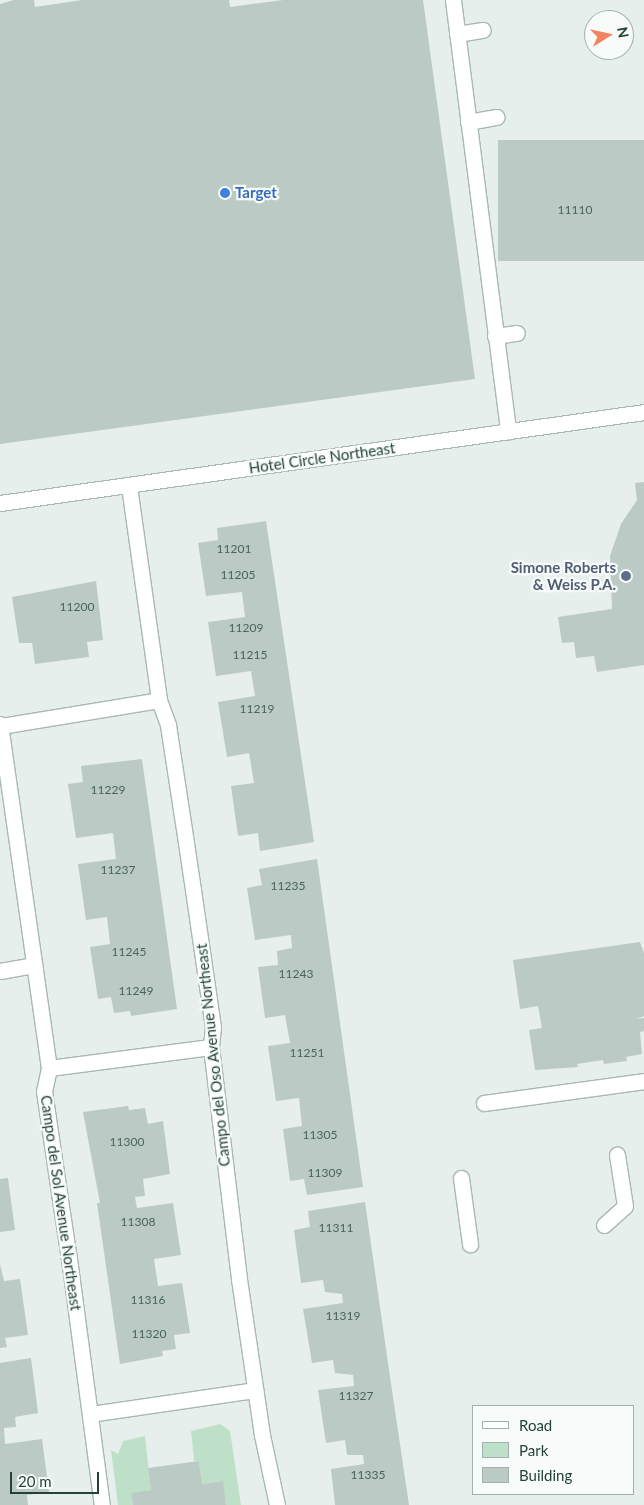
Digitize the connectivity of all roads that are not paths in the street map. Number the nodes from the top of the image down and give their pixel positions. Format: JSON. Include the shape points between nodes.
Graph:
{"nodes":[{"id":1,"x":453,"y":0,"type":"edge"},
{"id":2,"x":484,"y":30,"type":"dead end"},
{"id":3,"x":457,"y":34,"type":"junction"},
{"id":4,"x":497,"y":117,"type":"dead end"},
{"id":5,"x":468,"y":122,"type":"junction"},
{"id":6,"x":517,"y":333,"type":"dead end"},
{"id":7,"x":495,"y":336,"type":"junction"},
{"id":8,"x":644,"y":412,"type":"edge"},
{"id":9,"x":508,"y":432,"type":"junction"},
{"id":10,"x":129,"y":486,"type":"junction"},
{"id":11,"x":0,"y":503,"type":"edge"},
{"id":12,"x":159,"y":700,"type":"junction"},
{"id":13,"x":0,"y":725,"type":"edge"},
{"id":14,"x":34,"y":964,"type":"junction"},
{"id":15,"x":0,"y":971,"type":"edge"},
{"id":16,"x":211,"y":1047,"type":"junction"},
{"id":17,"x":49,"y":1068,"type":"junction"},
{"id":18,"x":644,"y":1081,"type":"edge"},
{"id":19,"x":484,"y":1103,"type":"dead end"},
{"id":20,"x":617,"y":1155,"type":"dead end"},
{"id":21,"x":460,"y":1178,"type":"dead end"},
{"id":22,"x":604,"y":1225,"type":"dead end"},
{"id":23,"x":470,"y":1244,"type":"dead end"},
{"id":24,"x":255,"y":1390,"type":"junction"},
{"id":25,"x":90,"y":1414,"type":"junction"},
{"id":26,"x":102,"y":1505,"type":"edge"},
{"id":27,"x":277,"y":1505,"type":"edge"}],
"edges":[{"from":1,"to":3,"type":"street"},
{"from":2,"to":3,"type":"street"},
{"from":3,"to":5,"type":"street"},
{"from":4,"to":5,"type":"street"},
{"from":5,"to":7,"type":"street"},
{"from":6,"to":7,"type":"street"},
{"from":7,"to":9,"type":"street"},
{"from":8,"to":9,"type":"street","name":"Hotel Circle Northeast"},
{"from":9,"to":10,"type":"street","name":"Hotel Circle Northeast"},
{"from":10,"to":11,"type":"street","name":"Hotel Circle Northeast"},
{"from":10,"to":12,"type":"street","name":"Campo del Oso Avenue Northeast"},
{"from":12,"to":13,"type":"street"},
{"from":12,"to":16,"type":"street","name":"Campo del Oso Avenue Northeast","via":[[168,725],[186,843],[213,1027]]},
{"from":13,"to":14,"type":"street","name":"Campo del Sol Avenue Northeast"},
{"from":14,"to":15,"type":"street"},
{"from":14,"to":17,"type":"street","name":"Campo del Sol Avenue Northeast"},
{"from":16,"to":17,"type":"street"},
{"from":16,"to":24,"type":"street","name":"Campo del Oso Avenue Northeast"},
{"from":17,"to":25,"type":"street","name":"Campo del Sol Avenue Northeast","via":[[44,1091]]},
{"from":18,"to":19,"type":"street"},
{"from":20,"to":22,"type":"street","via":[[625,1206]]},
{"from":21,"to":23,"type":"street"},
{"from":24,"to":25,"type":"street"},
{"from":24,"to":27,"type":"street","name":"Campo del Oso Avenue Northeast"},
{"from":25,"to":26,"type":"street","name":"Campo del Sol Avenue Northeast"}]}
